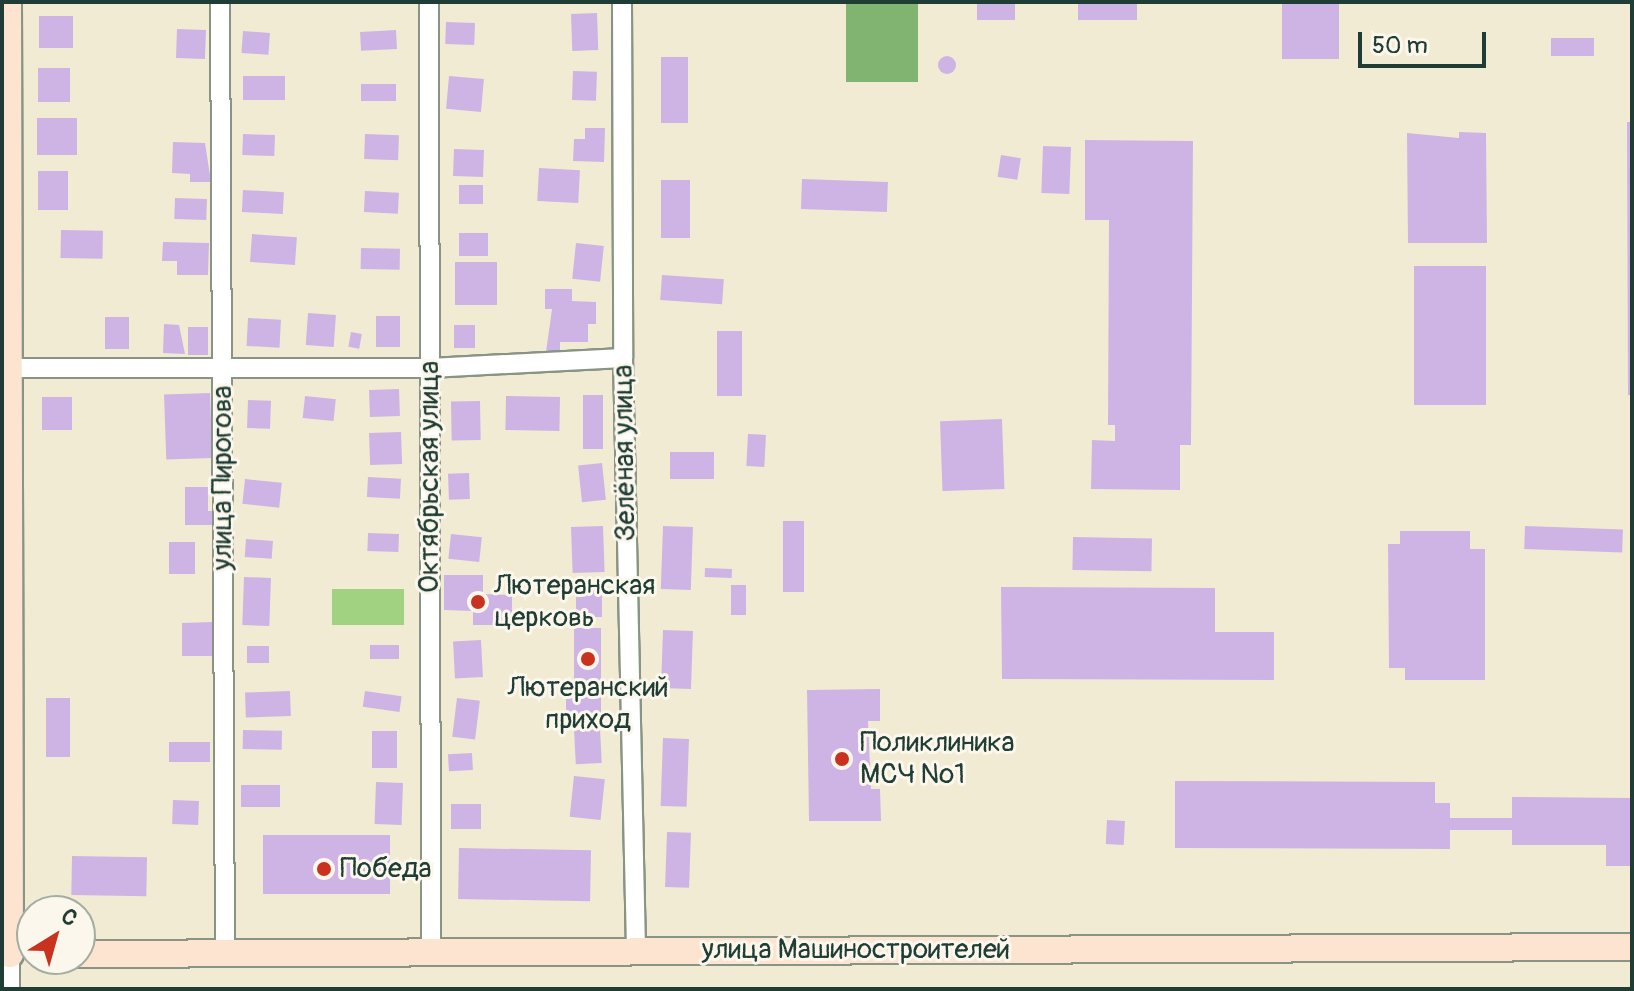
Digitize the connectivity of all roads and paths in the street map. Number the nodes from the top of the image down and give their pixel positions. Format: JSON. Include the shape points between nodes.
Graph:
{"nodes":[{"id":1,"x":8,"y":2,"type":"edge"},
{"id":2,"x":220,"y":2,"type":"edge"},
{"id":3,"x":429,"y":2,"type":"edge"},
{"id":4,"x":622,"y":2,"type":"edge"},
{"id":5,"x":623,"y":358,"type":"junction"},
{"id":6,"x":222,"y":367,"type":"junction"},
{"id":7,"x":5,"y":368,"type":"edge"},
{"id":8,"x":430,"y":368,"type":"junction"},
{"id":9,"x":1632,"y":947,"type":"edge"},
{"id":10,"x":636,"y":951,"type":"junction"},
{"id":11,"x":431,"y":952,"type":"junction"},
{"id":12,"x":225,"y":953,"type":"junction"},
{"id":13,"x":15,"y":954,"type":"edge"},
{"id":14,"x":96,"y":954,"type":"edge"},
{"id":15,"x":10,"y":989,"type":"edge"}],
"edges":[{"from":1,"to":7,"type":"main road"},
{"from":2,"to":6,"type":"street","name":"улица Пирогова"},
{"from":3,"to":8,"type":"street","name":"Октябрьская улица"},
{"from":4,"to":5,"type":"street","name":"Зелёная улица"},
{"from":5,"to":8,"type":"street"},
{"from":5,"to":10,"type":"street","name":"Зелёная улица"},
{"from":6,"to":7,"type":"street"},
{"from":6,"to":8,"type":"street"},
{"from":6,"to":12,"type":"street","name":"улица Пирогова"},
{"from":7,"to":13,"type":"main road"},
{"from":8,"to":11,"type":"street","name":"Октябрьская улица"},
{"from":9,"to":10,"type":"main road","name":"улица Машиностроителей"},
{"from":10,"to":11,"type":"main road","name":"улица Машиностроителей"},
{"from":11,"to":12,"type":"main road","name":"улица Машиностроителей"},
{"from":12,"to":14,"type":"main road","name":"улица Машиностроителей"},
{"from":13,"to":15,"type":"street"}]}
